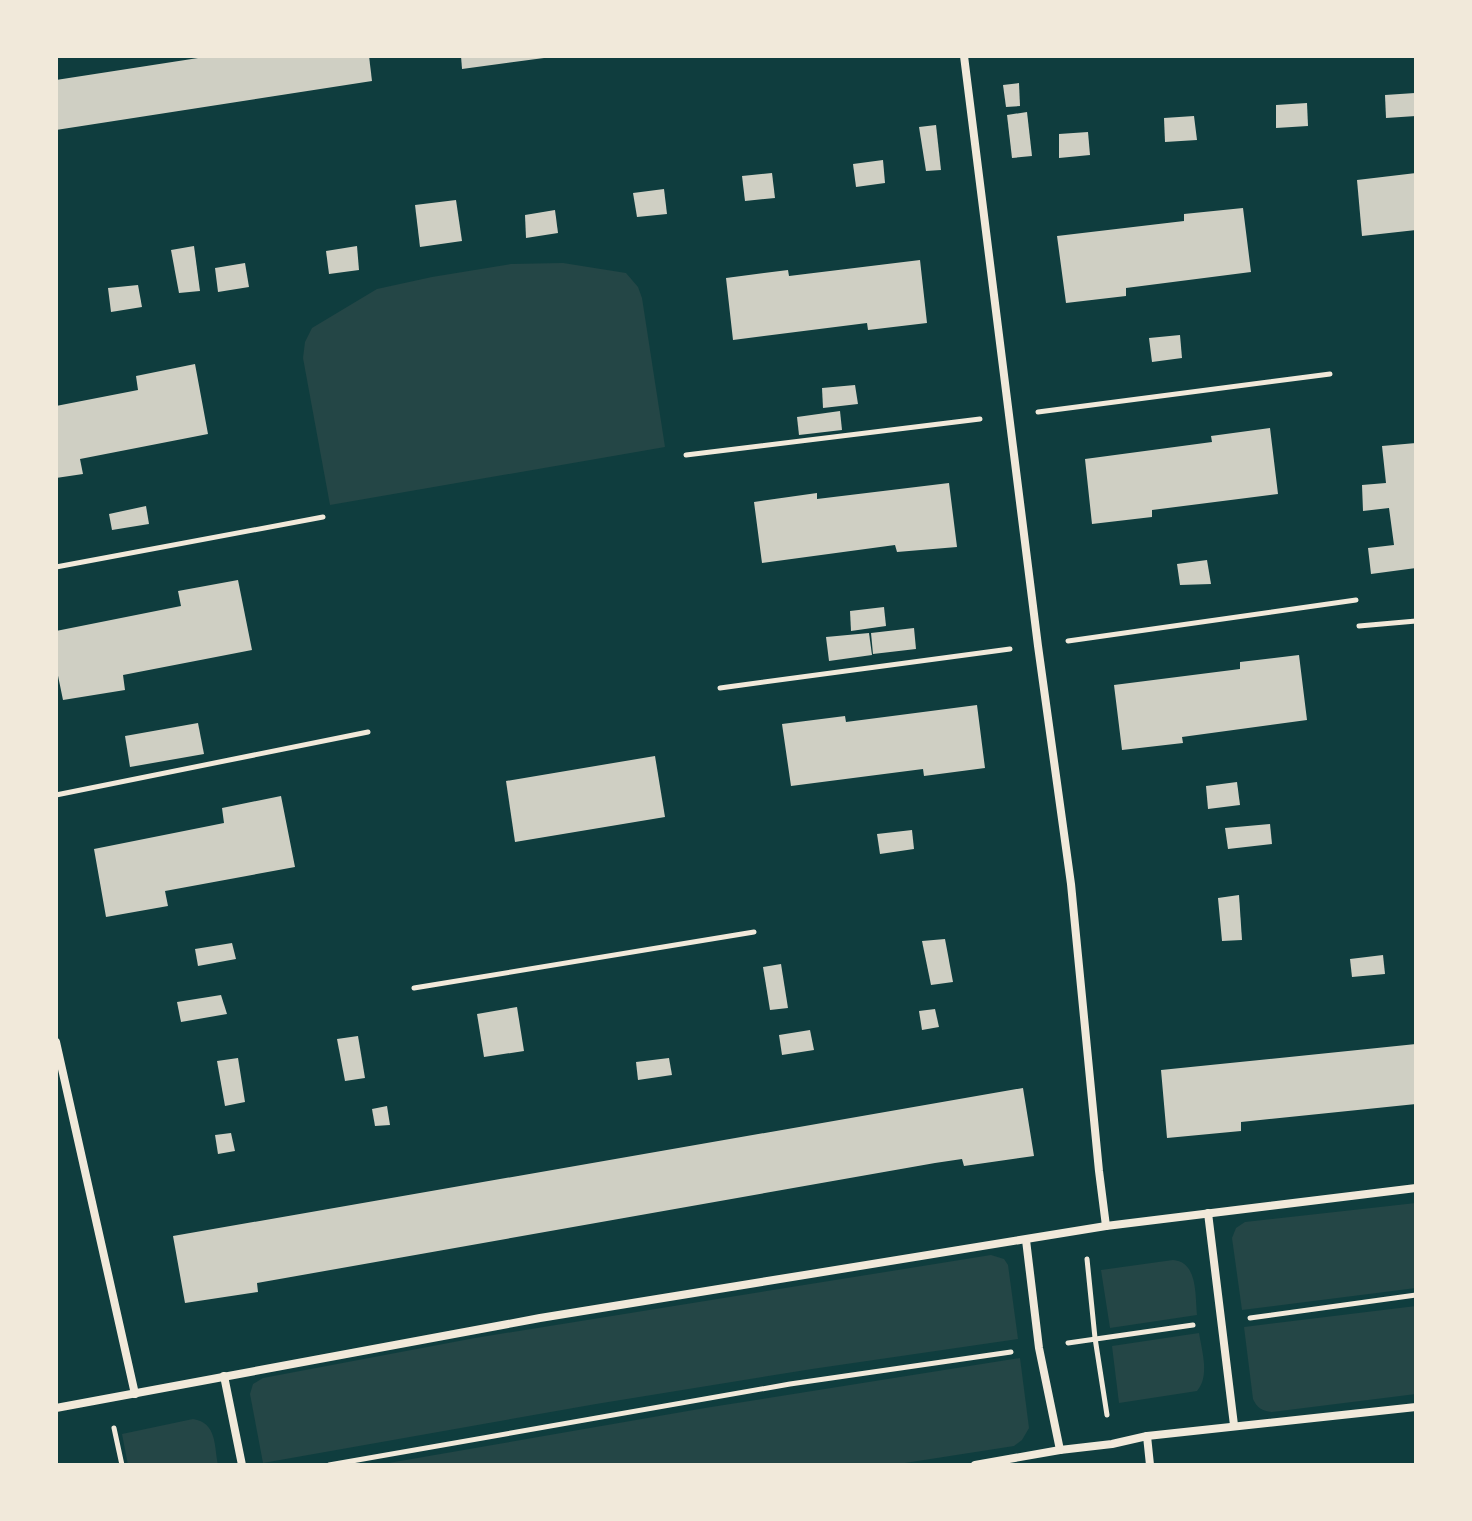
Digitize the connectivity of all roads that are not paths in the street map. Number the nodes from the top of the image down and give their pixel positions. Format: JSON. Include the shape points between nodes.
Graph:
{"nodes":[{"id":1,"x":964,"y":56,"type":"edge"},
{"id":2,"x":56,"y":1042,"type":"edge"},
{"id":3,"x":1416,"y":1188,"type":"edge"},
{"id":4,"x":1208,"y":1213,"type":"junction"},
{"id":5,"x":1106,"y":1226,"type":"junction"},
{"id":6,"x":1026,"y":1240,"type":"junction"},
{"id":7,"x":224,"y":1376,"type":"junction"},
{"id":8,"x":135,"y":1394,"type":"junction"},
{"id":9,"x":1416,"y":1407,"type":"edge"},
{"id":10,"x":56,"y":1408,"type":"edge"},
{"id":11,"x":1234,"y":1425,"type":"junction"},
{"id":12,"x":1147,"y":1436,"type":"junction"},
{"id":13,"x":1060,"y":1450,"type":"junction"},
{"id":14,"x":242,"y":1465,"type":"edge"},
{"id":15,"x":975,"y":1465,"type":"edge"},
{"id":16,"x":1150,"y":1465,"type":"edge"}],
"edges":[{"from":1,"to":5,"type":"street","via":[[1071,884]]},
{"from":2,"to":8,"type":"street"},
{"from":3,"to":4,"type":"street"},
{"from":4,"to":5,"type":"street"},
{"from":4,"to":11,"type":"street"},
{"from":5,"to":6,"type":"street"},
{"from":6,"to":7,"type":"street","via":[[540,1318]]},
{"from":6,"to":13,"type":"street","via":[[1039,1348]]},
{"from":7,"to":8,"type":"street"},
{"from":7,"to":14,"type":"street"},
{"from":8,"to":10,"type":"street"},
{"from":9,"to":11,"type":"street"},
{"from":11,"to":12,"type":"street"},
{"from":12,"to":13,"type":"street"},
{"from":12,"to":16,"type":"street"},
{"from":13,"to":15,"type":"street"}]}
